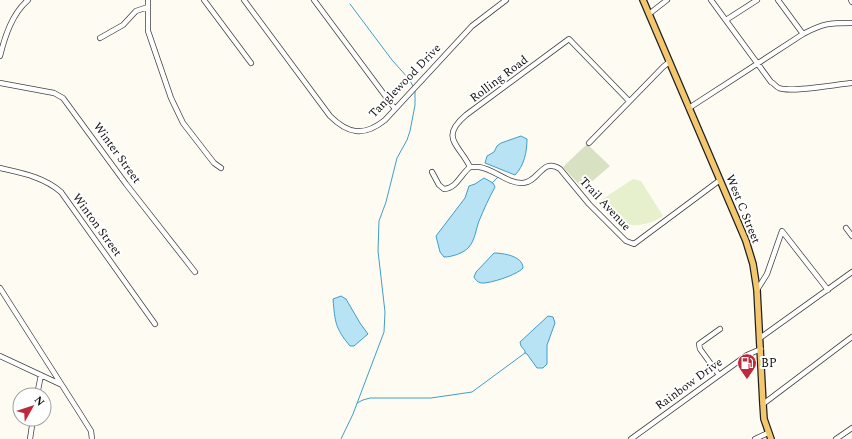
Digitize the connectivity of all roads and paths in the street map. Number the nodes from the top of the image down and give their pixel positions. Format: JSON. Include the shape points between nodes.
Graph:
{"nodes":[{"id":1,"x":28,"y":0,"type":"edge"},
{"id":2,"x":148,"y":0,"type":"edge"},
{"id":3,"x":204,"y":0,"type":"edge"},
{"id":4,"x":244,"y":0,"type":"edge"},
{"id":5,"x":314,"y":0,"type":"edge"},
{"id":6,"x":506,"y":0,"type":"edge"},
{"id":7,"x":642,"y":0,"type":"edge"},
{"id":8,"x":667,"y":0,"type":"edge"},
{"id":9,"x":711,"y":0,"type":"edge"},
{"id":10,"x":757,"y":0,"type":"edge"},
{"id":11,"x":778,"y":0,"type":"edge"},
{"id":12,"x":148,"y":7,"type":"junction"},
{"id":13,"x":649,"y":14,"type":"junction"},
{"id":14,"x":726,"y":20,"type":"junction"},
{"id":15,"x":852,"y":23,"type":"edge"},
{"id":16,"x":803,"y":34,"type":"junction"},
{"id":17,"x":100,"y":38,"type":"dead end"},
{"id":18,"x":0,"y":56,"type":"edge"},
{"id":19,"x":669,"y":62,"type":"junction"},
{"id":20,"x":251,"y":63,"type":"dead end"},
{"id":21,"x":759,"y":63,"type":"junction"},
{"id":22,"x":852,"y":82,"type":"edge"},
{"id":23,"x":0,"y":83,"type":"edge"},
{"id":24,"x":629,"y":101,"type":"junction"},
{"id":25,"x":689,"y":108,"type":"junction"},
{"id":26,"x":395,"y":109,"type":"junction"},
{"id":27,"x":589,"y":143,"type":"dead end"},
{"id":28,"x":0,"y":168,"type":"edge"},
{"id":29,"x":221,"y":168,"type":"dead end"},
{"id":30,"x":470,"y":168,"type":"junction"},
{"id":31,"x":432,"y":172,"type":"dead end"},
{"id":32,"x":720,"y":180,"type":"junction"},
{"id":33,"x":846,"y":228,"type":"dead end"},
{"id":34,"x":852,"y":236,"type":"edge"},
{"id":35,"x":195,"y":272,"type":"dead end"},
{"id":36,"x":852,"y":272,"type":"edge"},
{"id":37,"x":0,"y":288,"type":"edge"},
{"id":38,"x":758,"y":290,"type":"junction"},
{"id":39,"x":828,"y":290,"type":"junction"},
{"id":40,"x":155,"y":324,"type":"dead end"},
{"id":41,"x":720,"y":329,"type":"dead end"},
{"id":42,"x":852,"y":337,"type":"edge"},
{"id":43,"x":760,"y":338,"type":"junction"},
{"id":44,"x":761,"y":349,"type":"junction"},
{"id":45,"x":0,"y":356,"type":"edge"},
{"id":46,"x":41,"y":375,"type":"junction"},
{"id":47,"x":719,"y":375,"type":"junction"},
{"id":48,"x":61,"y":384,"type":"junction"},
{"id":49,"x":39,"y":387,"type":"edge"},
{"id":50,"x":763,"y":404,"type":"junction"},
{"id":51,"x":32,"y":427,"type":"edge"},
{"id":52,"x":852,"y":428,"type":"edge"},
{"id":53,"x":768,"y":433,"type":"junction"},
{"id":54,"x":30,"y":439,"type":"edge"},
{"id":55,"x":92,"y":439,"type":"edge"},
{"id":56,"x":631,"y":439,"type":"edge"},
{"id":57,"x":755,"y":439,"type":"edge"},
{"id":58,"x":771,"y":439,"type":"edge"},
{"id":59,"x":836,"y":439,"type":"edge"}],
"edges":[{"from":1,"to":18,"type":"street","via":[[12,22]]},
{"from":2,"to":12,"type":"street"},
{"from":3,"to":20,"type":"street"},
{"from":4,"to":26,"type":"street","name":"Tanglewood Drive","via":[[337,123],[360,132],[369,130],[381,123]]},
{"from":5,"to":26,"type":"street"},
{"from":6,"to":26,"type":"street","name":"Tanglewood Drive","via":[[472,26]]},
{"from":7,"to":13,"type":"main road","name":"West C Street"},
{"from":8,"to":13,"type":"street"},
{"from":9,"to":14,"type":"street"},
{"from":10,"to":14,"type":"street"},
{"from":11,"to":16,"type":"street"},
{"from":12,"to":17,"type":"street","via":[[136,11],[123,25]]},
{"from":12,"to":29,"type":"street","via":[[148,31],[175,108],[183,123],[214,163]]},
{"from":13,"to":19,"type":"main road","name":"West C Street"},
{"from":14,"to":21,"type":"street"},
{"from":15,"to":16,"type":"street","via":[[828,23]]},
{"from":16,"to":21,"type":"street"},
{"from":19,"to":24,"type":"street"},
{"from":19,"to":25,"type":"main road","name":"West C Street"},
{"from":21,"to":22,"type":"street","via":[[772,82],[786,90]]},
{"from":21,"to":25,"type":"street"},
{"from":23,"to":35,"type":"street","name":"Winter Street","via":[[54,93],[64,98],[126,184]]},
{"from":24,"to":27,"type":"street"},
{"from":24,"to":30,"type":"street","name":"Rolling Road","via":[[569,39],[466,115],[455,126],[452,137],[454,143]]},
{"from":25,"to":32,"type":"main road","name":"West C Street"},
{"from":28,"to":40,"type":"street","name":"Winton Street","via":[[44,180],[61,192]]},
{"from":30,"to":31,"type":"street","via":[[450,189],[444,189],[439,185]]},
{"from":30,"to":32,"type":"street","name":"Trail Avenue","via":[[479,167],[523,183],[550,165],[554,166],[560,169],[589,204],[626,241],[634,244]]},
{"from":32,"to":38,"type":"main road","name":"West C Street","via":[[746,241]]},
{"from":33,"to":34,"type":"street"},
{"from":36,"to":39,"type":"street"},
{"from":37,"to":48,"type":"street"},
{"from":38,"to":39,"type":"street","via":[[782,231]]},
{"from":38,"to":43,"type":"main road","name":"West C Street"},
{"from":39,"to":43,"type":"street"},
{"from":41,"to":47,"type":"street","via":[[699,344]]},
{"from":42,"to":50,"type":"street"},
{"from":43,"to":44,"type":"main road","name":"West C Street"},
{"from":44,"to":47,"type":"street","name":"Rainbow Drive"},
{"from":44,"to":50,"type":"main road","name":"West C Street"},
{"from":45,"to":46,"type":"street"},
{"from":46,"to":48,"type":"street"},
{"from":46,"to":49,"type":"street"},
{"from":47,"to":56,"type":"street","name":"Rainbow Drive"},
{"from":48,"to":55,"type":"street","via":[[91,431]]},
{"from":50,"to":53,"type":"main road","name":"West C Street"},
{"from":51,"to":54,"type":"street"},
{"from":52,"to":59,"type":"street"},
{"from":53,"to":57,"type":"street"},
{"from":53,"to":58,"type":"main road","name":"West C Street"}]}
